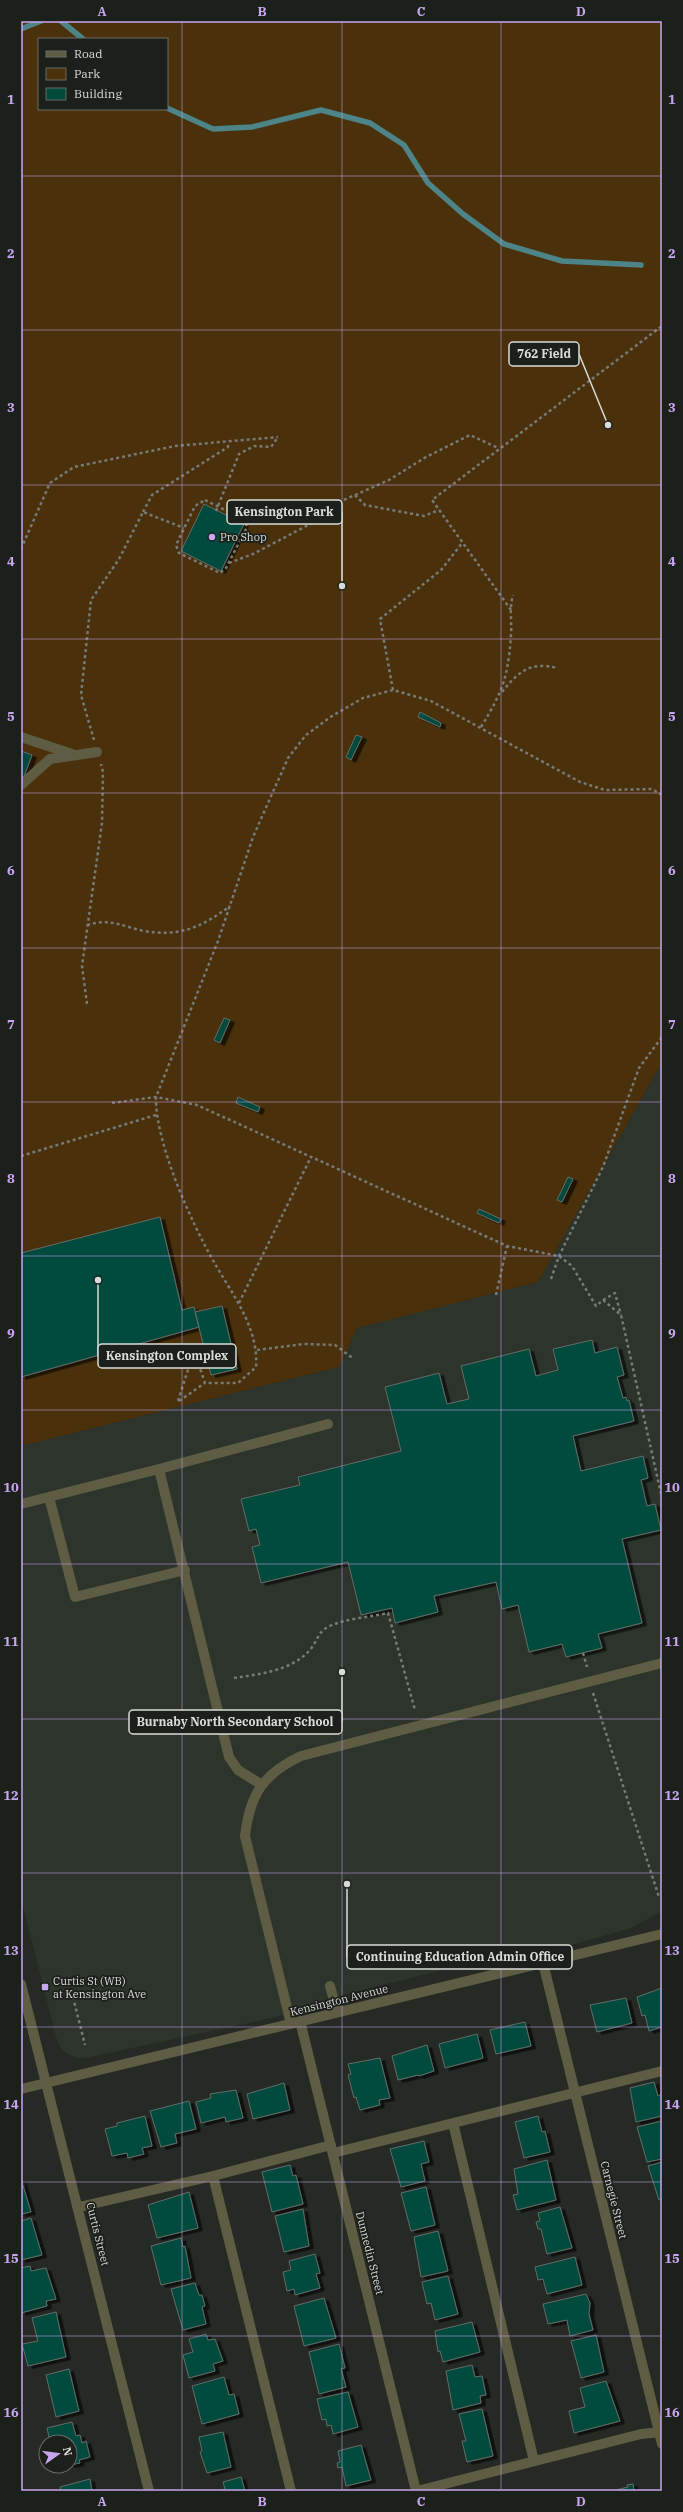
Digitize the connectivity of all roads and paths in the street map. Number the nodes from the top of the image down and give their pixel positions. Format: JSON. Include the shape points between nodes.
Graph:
{"nodes":[{"id":1,"x":662,"y":326,"type":"edge"},
{"id":2,"x":228,"y":443,"type":"junction"},
{"id":3,"x":498,"y":448,"type":"junction"},
{"id":4,"x":355,"y":495,"type":"junction"},
{"id":5,"x":218,"y":506,"type":"junction"},
{"id":6,"x":439,"y":510,"type":"junction"},
{"id":7,"x":216,"y":511,"type":"dead end"},
{"id":8,"x":143,"y":512,"type":"junction"},
{"id":9,"x":184,"y":528,"type":"junction"},
{"id":10,"x":463,"y":542,"type":"junction"},
{"id":11,"x":21,"y":549,"type":"edge"},
{"id":12,"x":229,"y":563,"type":"junction"},
{"id":13,"x":513,"y":595,"type":"dead end"},
{"id":14,"x":511,"y":610,"type":"junction"},
{"id":15,"x":557,"y":668,"type":"dead end"},
{"id":16,"x":393,"y":690,"type":"junction"},
{"id":17,"x":501,"y":694,"type":"junction"},
{"id":18,"x":481,"y":727,"type":"junction"},
{"id":19,"x":21,"y":736,"type":"edge"},
{"id":20,"x":97,"y":752,"type":"junction"},
{"id":21,"x":72,"y":754,"type":"junction"},
{"id":22,"x":21,"y":785,"type":"edge"},
{"id":23,"x":662,"y":795,"type":"edge"},
{"id":24,"x":230,"y":906,"type":"junction"},
{"id":25,"x":87,"y":925,"type":"junction"},
{"id":26,"x":87,"y":1004,"type":"dead end"},
{"id":27,"x":662,"y":1037,"type":"edge"},
{"id":28,"x":156,"y":1097,"type":"junction"},
{"id":29,"x":112,"y":1103,"type":"dead end"},
{"id":30,"x":156,"y":1115,"type":"junction"},
{"id":31,"x":21,"y":1156,"type":"edge"},
{"id":32,"x":311,"y":1157,"type":"junction"},
{"id":33,"x":507,"y":1246,"type":"junction"},
{"id":34,"x":559,"y":1256,"type":"junction"},
{"id":35,"x":551,"y":1278,"type":"dead end"},
{"id":36,"x":496,"y":1296,"type":"dead end"},
{"id":37,"x":603,"y":1300,"type":"junction"},
{"id":38,"x":239,"y":1303,"type":"junction"},
{"id":39,"x":621,"y":1315,"type":"junction"},
{"id":40,"x":257,"y":1350,"type":"junction"},
{"id":41,"x":194,"y":1351,"type":"junction"},
{"id":42,"x":174,"y":1353,"type":"dead end"},
{"id":43,"x":354,"y":1359,"type":"dead end"},
{"id":44,"x":205,"y":1383,"type":"junction"},
{"id":45,"x":328,"y":1424,"type":"dead end"},
{"id":46,"x":159,"y":1469,"type":"junction"},
{"id":47,"x":49,"y":1497,"type":"junction"},
{"id":48,"x":662,"y":1498,"type":"edge"},
{"id":49,"x":21,"y":1504,"type":"edge"},
{"id":50,"x":185,"y":1570,"type":"junction"},
{"id":51,"x":583,"y":1653,"type":"dead end"},
{"id":52,"x":662,"y":1662,"type":"edge"},
{"id":53,"x":586,"y":1667,"type":"dead end"},
{"id":54,"x":234,"y":1678,"type":"dead end"},
{"id":55,"x":592,"y":1691,"type":"dead end"},
{"id":56,"x":414,"y":1710,"type":"dead end"},
{"id":57,"x":262,"y":1785,"type":"junction"},
{"id":58,"x":659,"y":1897,"type":"dead end"},
{"id":59,"x":662,"y":1934,"type":"edge"},
{"id":60,"x":543,"y":1963,"type":"junction"},
{"id":61,"x":21,"y":1984,"type":"edge"},
{"id":62,"x":330,"y":1986,"type":"dead end"},
{"id":63,"x":73,"y":1997,"type":"dead end"},
{"id":64,"x":337,"y":2012,"type":"junction"},
{"id":65,"x":296,"y":2023,"type":"junction"},
{"id":66,"x":85,"y":2045,"type":"dead end"},
{"id":67,"x":662,"y":2071,"type":"edge"},
{"id":68,"x":46,"y":2083,"type":"junction"},
{"id":69,"x":21,"y":2089,"type":"edge"},
{"id":70,"x":575,"y":2092,"type":"junction"},
{"id":71,"x":453,"y":2123,"type":"junction"},
{"id":72,"x":332,"y":2149,"type":"junction"},
{"id":73,"x":213,"y":2176,"type":"junction"},
{"id":74,"x":79,"y":2207,"type":"junction"},
{"id":75,"x":661,"y":2432,"type":"edge"},
{"id":76,"x":662,"y":2444,"type":"edge"},
{"id":77,"x":534,"y":2460,"type":"junction"},
{"id":78,"x":149,"y":2491,"type":"edge"},
{"id":79,"x":291,"y":2491,"type":"edge"},
{"id":80,"x":416,"y":2491,"type":"edge"}],
"edges":[{"from":1,"to":3,"type":"path"},
{"from":2,"to":5,"type":"path","via":[[278,437],[271,447],[254,446],[239,454]]},
{"from":2,"to":8,"type":"path","via":[[228,447],[152,495]]},
{"from":2,"to":11,"type":"path","via":[[174,446],[74,467],[50,483]]},
{"from":3,"to":4,"type":"path","via":[[470,435],[426,457],[389,480]]},
{"from":3,"to":6,"type":"path","via":[[432,500]]},
{"from":4,"to":6,"type":"path","via":[[365,505],[424,516]]},
{"from":4,"to":12,"type":"path","via":[[336,503],[314,522],[253,554]]},
{"from":5,"to":7,"type":"path"},
{"from":5,"to":9,"type":"path","via":[[205,500],[195,506]]},
{"from":5,"to":12,"type":"path","via":[[245,520],[247,527]]},
{"from":6,"to":10,"type":"path"},
{"from":8,"to":9,"type":"path"},
{"from":8,"to":20,"type":"path","via":[[119,559],[91,600],[82,695]]},
{"from":9,"to":12,"type":"path","via":[[176,545],[179,554],[220,573]]},
{"from":10,"to":14,"type":"path"},
{"from":10,"to":16,"type":"path","via":[[441,570],[380,619]]},
{"from":13,"to":14,"type":"path"},
{"from":14,"to":17,"type":"path","via":[[509,664]]},
{"from":15,"to":17,"type":"path","via":[[544,665],[526,669],[513,679]]},
{"from":16,"to":18,"type":"path","via":[[431,701]]},
{"from":16,"to":24,"type":"path","via":[[363,698],[332,716],[306,735],[293,752],[253,837]]},
{"from":17,"to":18,"type":"path"},
{"from":18,"to":23,"type":"path","via":[[580,782],[605,790],[652,789]]},
{"from":19,"to":21,"type":"street"},
{"from":20,"to":21,"type":"street"},
{"from":20,"to":25,"type":"path","via":[[103,772],[102,823]]},
{"from":21,"to":22,"type":"street","via":[[50,759],[23,786]]},
{"from":24,"to":25,"type":"path","via":[[207,924],[175,931],[146,931],[102,921]]},
{"from":24,"to":28,"type":"path"},
{"from":25,"to":26,"type":"path","via":[[82,966]]},
{"from":27,"to":34,"type":"path","via":[[639,1068],[603,1167]]},
{"from":28,"to":29,"type":"path"},
{"from":28,"to":30,"type":"path"},
{"from":28,"to":32,"type":"path","via":[[197,1105]]},
{"from":30,"to":31,"type":"path"},
{"from":30,"to":38,"type":"path","via":[[181,1193],[196,1229]]},
{"from":32,"to":33,"type":"path"},
{"from":32,"to":38,"type":"path"},
{"from":33,"to":34,"type":"path"},
{"from":33,"to":36,"type":"path"},
{"from":34,"to":35,"type":"path"},
{"from":34,"to":37,"type":"path","via":[[572,1266],[596,1306]]},
{"from":37,"to":39,"type":"path"},
{"from":37,"to":39,"type":"path","via":[[615,1292]]},
{"from":38,"to":40,"type":"path"},
{"from":39,"to":48,"type":"path"},
{"from":40,"to":43,"type":"path","via":[[304,1344],[335,1345]]},
{"from":40,"to":44,"type":"path","via":[[256,1367],[238,1382]]},
{"from":41,"to":42,"type":"path"},
{"from":41,"to":44,"type":"path"},
{"from":41,"to":44,"type":"path","via":[[178,1402]]},
{"from":45,"to":46,"type":"street"},
{"from":46,"to":47,"type":"street"},
{"from":46,"to":50,"type":"street"},
{"from":47,"to":49,"type":"street"},
{"from":47,"to":50,"type":"street","via":[[75,1597]]},
{"from":50,"to":57,"type":"street","via":[[230,1757],[238,1770]]},
{"from":51,"to":53,"type":"path"},
{"from":52,"to":57,"type":"street","name":"Dunnedin Street","via":[[301,1756],[279,1766]]},
{"from":54,"to":56,"type":"path","via":[[278,1670],[297,1662],[311,1649],[325,1629],[337,1623],[388,1613]]},
{"from":55,"to":58,"type":"path"},
{"from":57,"to":65,"type":"street","name":"Dunnedin Street","via":[[248,1812],[245,1836]]},
{"from":59,"to":60,"type":"street","name":"Kensington Avenue"},
{"from":60,"to":64,"type":"street","name":"Kensington Avenue"},
{"from":60,"to":70,"type":"street","name":"Carnegie Street"},
{"from":61,"to":68,"type":"street","name":"Curtis Street"},
{"from":62,"to":64,"type":"street"},
{"from":63,"to":66,"type":"path"},
{"from":64,"to":65,"type":"street","name":"Kensington Avenue"},
{"from":65,"to":68,"type":"street","name":"Kensington Avenue"},
{"from":65,"to":72,"type":"street","name":"Dunnedin Street"},
{"from":67,"to":70,"type":"street"},
{"from":68,"to":69,"type":"street","name":"Kensington Avenue"},
{"from":68,"to":74,"type":"street","name":"Curtis Street"},
{"from":70,"to":71,"type":"street"},
{"from":70,"to":75,"type":"street","name":"Carnegie Street"},
{"from":71,"to":72,"type":"street"},
{"from":71,"to":77,"type":"street"},
{"from":72,"to":73,"type":"street"},
{"from":72,"to":80,"type":"street","name":"Dunnedin Street"},
{"from":73,"to":74,"type":"street"},
{"from":73,"to":79,"type":"street"},
{"from":74,"to":78,"type":"street","name":"Curtis Street"},
{"from":75,"to":76,"type":"street","name":"Carnegie Street"},
{"from":75,"to":77,"type":"street","via":[[642,2434]]},
{"from":77,"to":80,"type":"street"}]}
